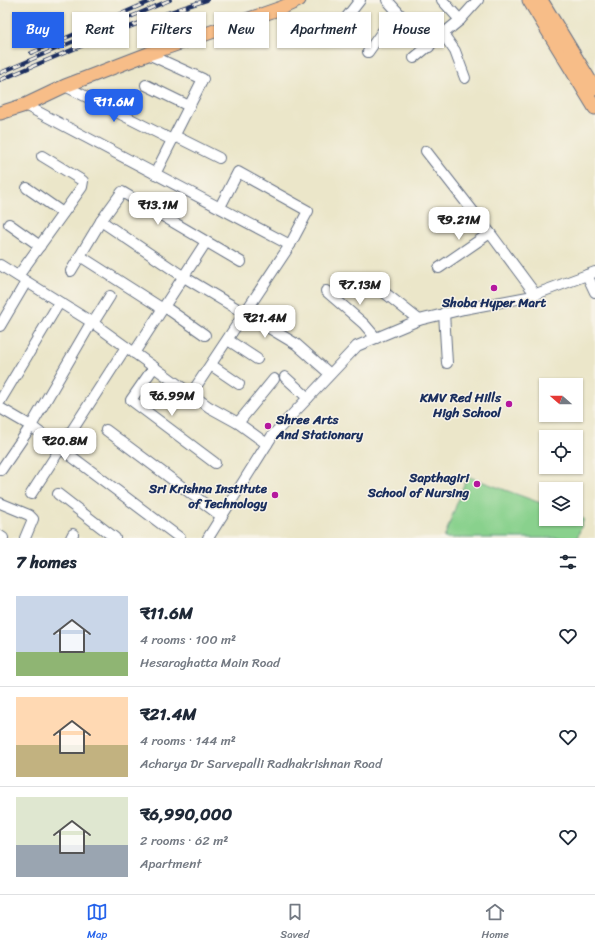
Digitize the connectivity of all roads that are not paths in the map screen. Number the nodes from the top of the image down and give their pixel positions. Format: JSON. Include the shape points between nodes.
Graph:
{"nodes":[{"id":1,"x":299,"y":0,"type":"edge"},
{"id":2,"x":360,"y":0,"type":"edge"},
{"id":3,"x":387,"y":0,"type":"edge"},
{"id":4,"x":442,"y":0,"type":"edge"},
{"id":5,"x":478,"y":0,"type":"edge"},
{"id":6,"x":529,"y":0,"type":"edge"},
{"id":7,"x":541,"y":0,"type":"edge"},
{"id":8,"x":397,"y":11,"type":"joint"},
{"id":9,"x":351,"y":12,"type":"edge"},
{"id":10,"x":460,"y":20,"type":"junction"},
{"id":11,"x":444,"y":33,"type":"edge"},
{"id":12,"x":444,"y":35,"type":"edge"},
{"id":13,"x":427,"y":48,"type":"edge"},
{"id":14,"x":368,"y":52,"type":"dead end"},
{"id":15,"x":148,"y":54,"type":"junction"},
{"id":16,"x":414,"y":58,"type":"dead end"},
{"id":17,"x":465,"y":78,"type":"dead end"},
{"id":18,"x":146,"y":85,"type":"dead end"},
{"id":19,"x":65,"y":86,"type":"junction"},
{"id":20,"x":595,"y":89,"type":"edge"},
{"id":21,"x":25,"y":105,"type":"junction"},
{"id":22,"x":189,"y":106,"type":"junction"},
{"id":23,"x":595,"y":108,"type":"edge"},
{"id":24,"x":0,"y":113,"type":"edge"},
{"id":25,"x":174,"y":138,"type":"junction"},
{"id":26,"x":426,"y":151,"type":"dead end"},
{"id":27,"x":42,"y":156,"type":"dead end"},
{"id":28,"x":219,"y":158,"type":"dead end"},
{"id":29,"x":155,"y":174,"type":"junction"},
{"id":30,"x":27,"y":188,"type":"dead end"},
{"id":31,"x":220,"y":207,"type":"junction"},
{"id":32,"x":63,"y":213,"type":"junction"},
{"id":33,"x":101,"y":221,"type":"junction"},
{"id":34,"x":9,"y":224,"type":"dead end"},
{"id":35,"x":490,"y":233,"type":"junction"},
{"id":36,"x":206,"y":242,"type":"junction"},
{"id":37,"x":290,"y":245,"type":"junction"},
{"id":38,"x":40,"y":246,"type":"junction"},
{"id":39,"x":80,"y":256,"type":"junction"},
{"id":40,"x":241,"y":262,"type":"dead end"},
{"id":41,"x":0,"y":265,"type":"edge"},
{"id":42,"x":439,"y":268,"type":"dead end"},
{"id":43,"x":71,"y":270,"type":"dead end"},
{"id":44,"x":591,"y":274,"type":"edge"},
{"id":45,"x":184,"y":277,"type":"junction"},
{"id":46,"x":22,"y":279,"type":"junction"},
{"id":47,"x":375,"y":285,"type":"dead end"},
{"id":48,"x":326,"y":291,"type":"dead end"},
{"id":49,"x":595,"y":292,"type":"edge"},
{"id":50,"x":536,"y":295,"type":"junction"},
{"id":51,"x":110,"y":296,"type":"dead end"},
{"id":52,"x":59,"y":303,"type":"junction"},
{"id":53,"x":164,"y":308,"type":"junction"},
{"id":54,"x":444,"y":313,"type":"junction"},
{"id":55,"x":244,"y":314,"type":"junction"},
{"id":56,"x":419,"y":320,"type":"junction"},
{"id":57,"x":92,"y":323,"type":"junction"},
{"id":58,"x":0,"y":326,"type":"edge"},
{"id":59,"x":205,"y":335,"type":"dead end"},
{"id":60,"x":376,"y":338,"type":"junction"},
{"id":61,"x":228,"y":340,"type":"junction"},
{"id":62,"x":126,"y":347,"type":"junction"},
{"id":63,"x":134,"y":353,"type":"junction"},
{"id":64,"x":257,"y":360,"type":"dead end"},
{"id":65,"x":447,"y":363,"type":"dead end"},
{"id":66,"x":211,"y":365,"type":"junction"},
{"id":67,"x":154,"y":367,"type":"junction"},
{"id":68,"x":330,"y":374,"type":"junction"},
{"id":69,"x":285,"y":377,"type":"dead end"},
{"id":70,"x":274,"y":379,"type":"dead end"},
{"id":71,"x":239,"y":384,"type":"dead end"},
{"id":72,"x":191,"y":394,"type":"junction"},
{"id":73,"x":308,"y":398,"type":"junction"},
{"id":74,"x":0,"y":401,"type":"edge"},
{"id":75,"x":0,"y":408,"type":"edge"},
{"id":76,"x":238,"y":423,"type":"junction"},
{"id":77,"x":31,"y":426,"type":"junction"},
{"id":78,"x":106,"y":430,"type":"dead end"},
{"id":79,"x":266,"y":444,"type":"junction"},
{"id":80,"x":60,"y":448,"type":"junction"},
{"id":81,"x":215,"y":463,"type":"dead end"},
{"id":82,"x":1,"y":470,"type":"dead end"},
{"id":83,"x":31,"y":494,"type":"dead end"},
{"id":84,"x":58,"y":494,"type":"dead end"},
{"id":85,"x":0,"y":503,"type":"edge"},
{"id":86,"x":221,"y":516,"type":"junction"},
{"id":87,"x":0,"y":536,"type":"edge"},
{"id":88,"x":3,"y":538,"type":"edge"},
{"id":89,"x":25,"y":538,"type":"edge"},
{"id":90,"x":115,"y":538,"type":"edge"},
{"id":91,"x":180,"y":538,"type":"edge"},
{"id":92,"x":208,"y":538,"type":"edge"}],
"edges":[{"from":1,"to":15,"type":"main road"},
{"from":2,"to":9,"type":"street"},
{"from":3,"to":8,"type":"street"},
{"from":4,"to":10,"type":"street"},
{"from":5,"to":10,"type":"street"},
{"from":6,"to":23,"type":"main road"},
{"from":7,"to":20,"type":"main road"},
{"from":8,"to":14,"type":"street"},
{"from":10,"to":11,"type":"street"},
{"from":12,"to":17,"type":"street","via":[[455,51]]},
{"from":13,"to":16,"type":"street"},
{"from":15,"to":19,"type":"main road"},
{"from":15,"to":22,"type":"street","via":[[203,79]]},
{"from":18,"to":22,"type":"street"},
{"from":19,"to":21,"type":"main road"},
{"from":19,"to":25,"type":"street"},
{"from":21,"to":24,"type":"main road"},
{"from":21,"to":29,"type":"street"},
{"from":22,"to":25,"type":"street"},
{"from":25,"to":28,"type":"street"},
{"from":25,"to":29,"type":"street"},
{"from":26,"to":35,"type":"street"},
{"from":27,"to":32,"type":"street","via":[[83,181],[82,187]]},
{"from":29,"to":31,"type":"street"},
{"from":30,"to":32,"type":"street"},
{"from":31,"to":37,"type":"street"},
{"from":31,"to":37,"type":"street","via":[[238,172],[308,211]]},
{"from":32,"to":38,"type":"street"},
{"from":33,"to":36,"type":"street","via":[[122,192]]},
{"from":33,"to":39,"type":"street"},
{"from":33,"to":45,"type":"street"},
{"from":34,"to":38,"type":"street"},
{"from":35,"to":42,"type":"street"},
{"from":35,"to":50,"type":"street"},
{"from":36,"to":40,"type":"street"},
{"from":36,"to":45,"type":"street"},
{"from":37,"to":55,"type":"street"},
{"from":38,"to":46,"type":"street"},
{"from":39,"to":43,"type":"street"},
{"from":39,"to":53,"type":"street"},
{"from":41,"to":46,"type":"street"},
{"from":44,"to":49,"type":"street"},
{"from":44,"to":50,"type":"street"},
{"from":45,"to":53,"type":"street"},
{"from":45,"to":55,"type":"street"},
{"from":46,"to":52,"type":"street"},
{"from":46,"to":58,"type":"street"},
{"from":47,"to":56,"type":"street"},
{"from":48,"to":60,"type":"street"},
{"from":50,"to":54,"type":"street"},
{"from":51,"to":57,"type":"street"},
{"from":52,"to":57,"type":"street"},
{"from":52,"to":74,"type":"street"},
{"from":53,"to":59,"type":"street"},
{"from":53,"to":63,"type":"street"},
{"from":54,"to":56,"type":"street"},
{"from":54,"to":65,"type":"street"},
{"from":55,"to":61,"type":"street"},
{"from":55,"to":68,"type":"street","via":[[296,344]]},
{"from":56,"to":60,"type":"street"},
{"from":57,"to":62,"type":"street"},
{"from":57,"to":77,"type":"street"},
{"from":60,"to":68,"type":"street","via":[[357,346]]},
{"from":61,"to":64,"type":"street"},
{"from":61,"to":66,"type":"street"},
{"from":62,"to":63,"type":"street"},
{"from":62,"to":80,"type":"street"},
{"from":63,"to":67,"type":"street"},
{"from":66,"to":71,"type":"street"},
{"from":66,"to":72,"type":"street"},
{"from":67,"to":72,"type":"street"},
{"from":67,"to":81,"type":"street","via":[[130,400]]},
{"from":68,"to":73,"type":"street"},
{"from":69,"to":73,"type":"street"},
{"from":70,"to":76,"type":"street"},
{"from":72,"to":76,"type":"street"},
{"from":73,"to":79,"type":"street"},
{"from":75,"to":77,"type":"street"},
{"from":76,"to":79,"type":"street"},
{"from":77,"to":80,"type":"street"},
{"from":77,"to":82,"type":"street"},
{"from":78,"to":86,"type":"street"},
{"from":79,"to":86,"type":"street"},
{"from":80,"to":83,"type":"street"},
{"from":80,"to":91,"type":"street"},
{"from":84,"to":90,"type":"street"},
{"from":85,"to":89,"type":"street","via":[[33,519]]},
{"from":86,"to":92,"type":"street"},
{"from":87,"to":88,"type":"street"}]}
